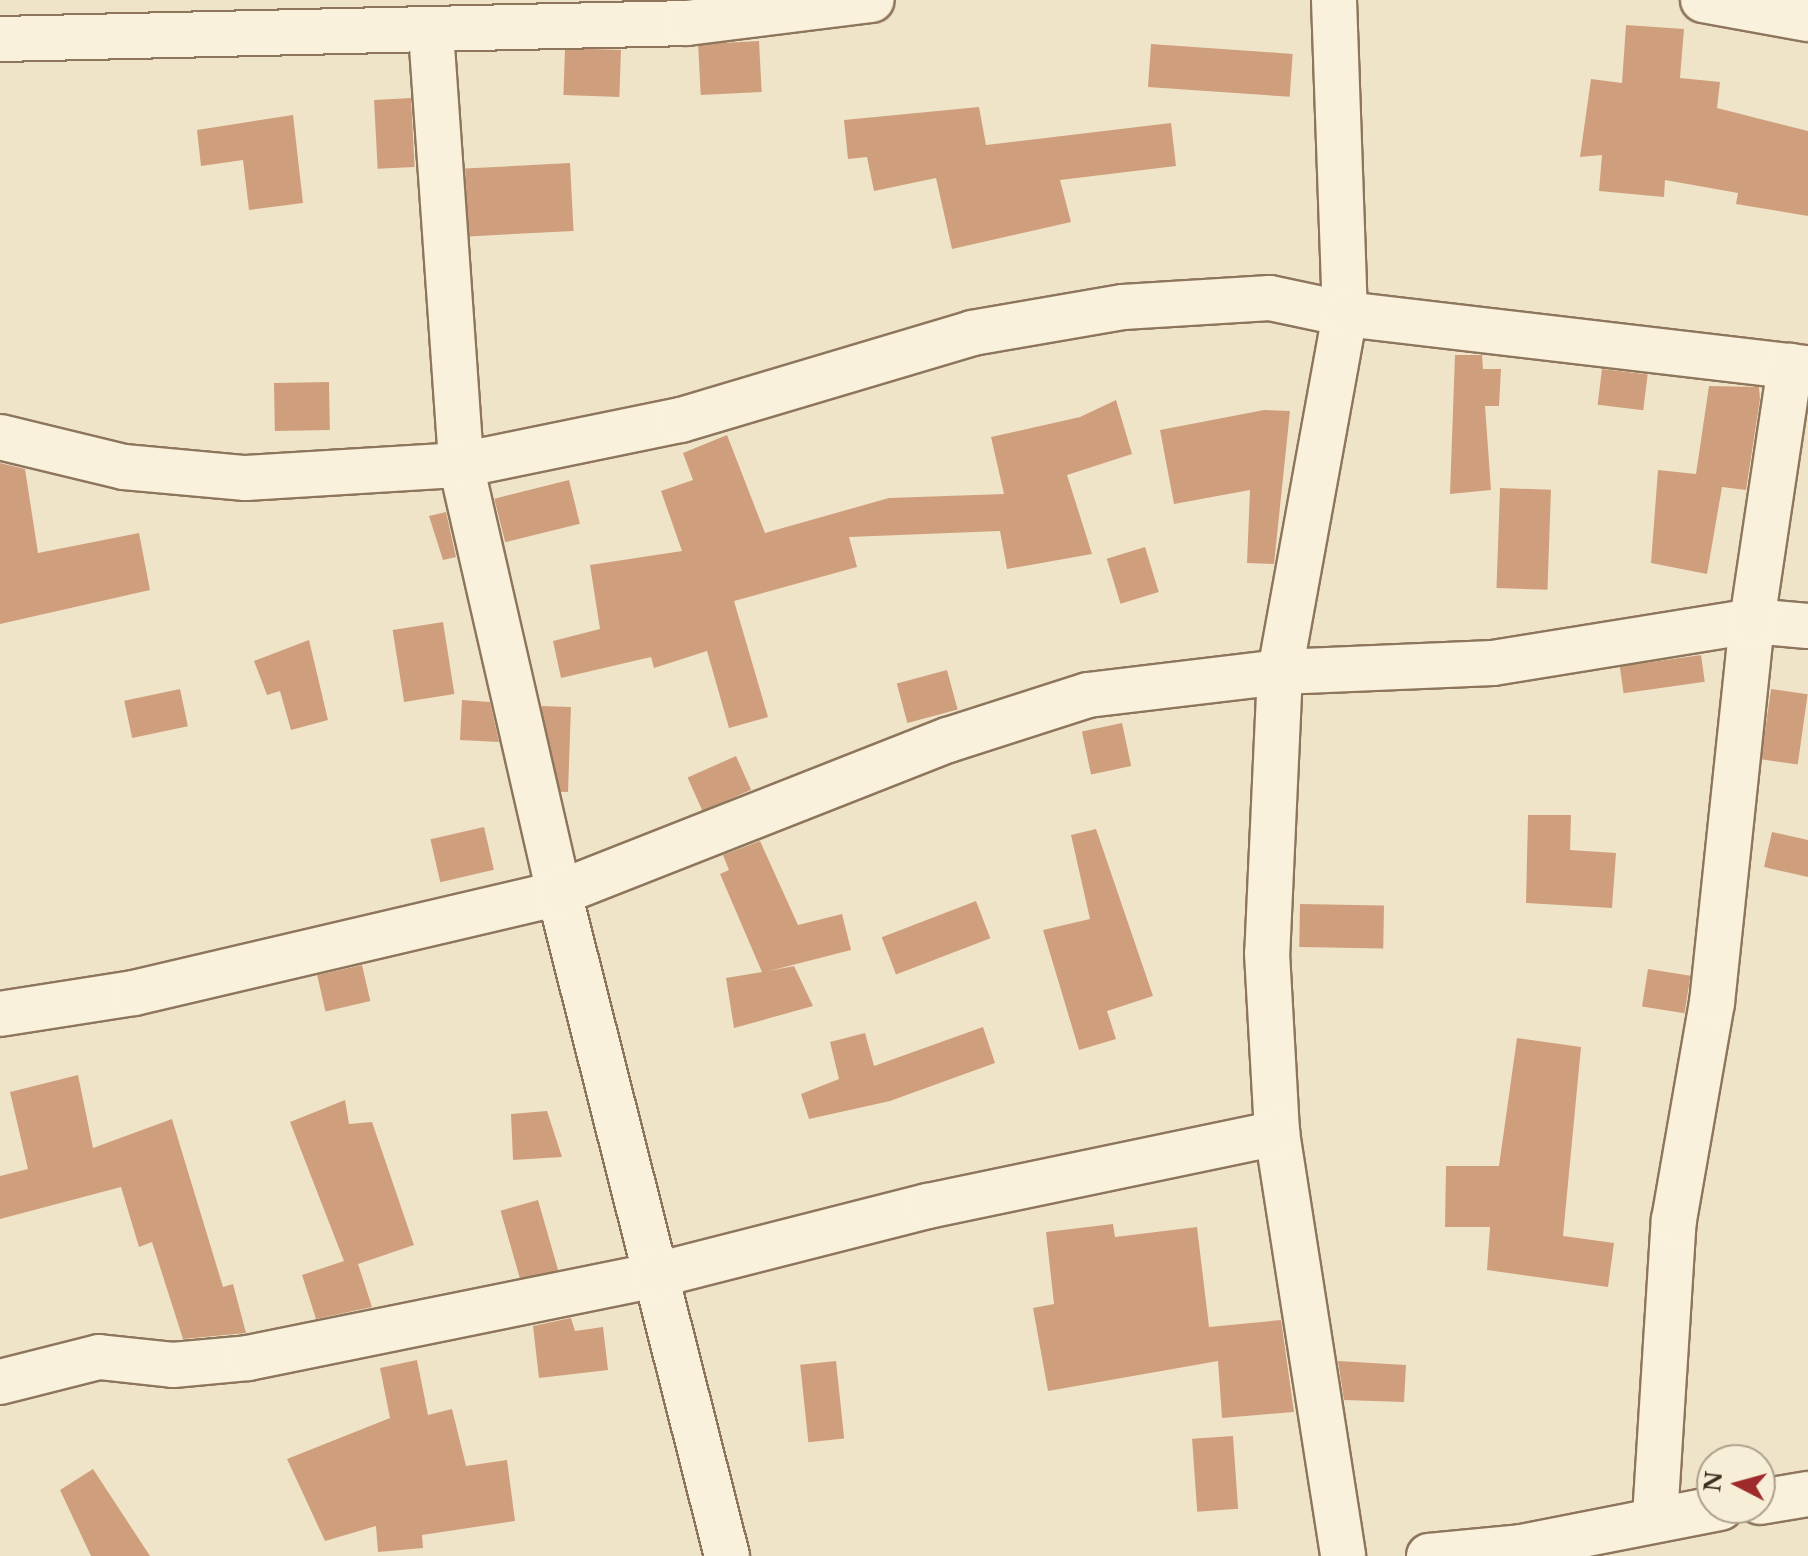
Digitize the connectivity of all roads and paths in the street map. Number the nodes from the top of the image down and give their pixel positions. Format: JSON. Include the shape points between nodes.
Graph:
{"nodes":[{"id":1,"x":872,"y":0,"type":"edge"},
{"id":2,"x":1334,"y":0,"type":"edge"},
{"id":3,"x":1703,"y":0,"type":"edge"},
{"id":4,"x":1808,"y":19,"type":"edge"},
{"id":5,"x":405,"y":21,"type":"edge"},
{"id":6,"x":0,"y":39,"type":"edge"},
{"id":7,"x":1345,"y":314,"type":"junction"},
{"id":8,"x":1799,"y":367,"type":"edge"},
{"id":9,"x":0,"y":437,"type":"edge"},
{"id":10,"x":461,"y":465,"type":"junction"},
{"id":11,"x":1752,"y":621,"type":"junction"},
{"id":12,"x":1808,"y":626,"type":"edge"},
{"id":13,"x":1280,"y":672,"type":"junction"},
{"id":14,"x":559,"y":893,"type":"junction"},
{"id":15,"x":0,"y":1014,"type":"edge"},
{"id":16,"x":1277,"y":1133,"type":"junction"},
{"id":17,"x":657,"y":1275,"type":"junction"},
{"id":18,"x":0,"y":1382,"type":"edge"},
{"id":19,"x":1808,"y":1494,"type":"edge"},
{"id":20,"x":1776,"y":1499,"type":"edge"},
{"id":21,"x":1696,"y":1512,"type":"edge"},
{"id":22,"x":1655,"y":1518,"type":"junction"},
{"id":23,"x":727,"y":1556,"type":"edge"},
{"id":24,"x":1343,"y":1556,"type":"edge"},
{"id":25,"x":1429,"y":1556,"type":"edge"}],
"edges":[{"from":1,"to":5,"type":"street","via":[[687,23]]},
{"from":2,"to":7,"type":"street"},
{"from":3,"to":4,"type":"street"},
{"from":5,"to":6,"type":"street"},
{"from":5,"to":10,"type":"street"},
{"from":7,"to":8,"type":"street"},
{"from":7,"to":10,"type":"street","via":[[1270,298],[1108,310],[972,333],[681,420]]},
{"from":7,"to":13,"type":"street"},
{"from":8,"to":11,"type":"street"},
{"from":9,"to":10,"type":"street","via":[[124,467],[246,478]]},
{"from":10,"to":14,"type":"street"},
{"from":11,"to":12,"type":"street"},
{"from":11,"to":13,"type":"street","via":[[1493,663]]},
{"from":11,"to":22,"type":"street","via":[[1712,1003],[1674,1220]]},
{"from":13,"to":14,"type":"street","via":[[1088,695],[948,740]]},
{"from":13,"to":16,"type":"street","via":[[1267,953]]},
{"from":14,"to":15,"type":"street","via":[[134,993]]},
{"from":14,"to":17,"type":"street"},
{"from":16,"to":17,"type":"street","via":[[988,1192]]},
{"from":16,"to":24,"type":"street"},
{"from":17,"to":18,"type":"street","via":[[248,1358],[173,1365],[99,1357]]},
{"from":17,"to":23,"type":"street"},
{"from":19,"to":20,"type":"street"},
{"from":21,"to":22,"type":"street"},
{"from":22,"to":25,"type":"street","via":[[1521,1547]]}]}
